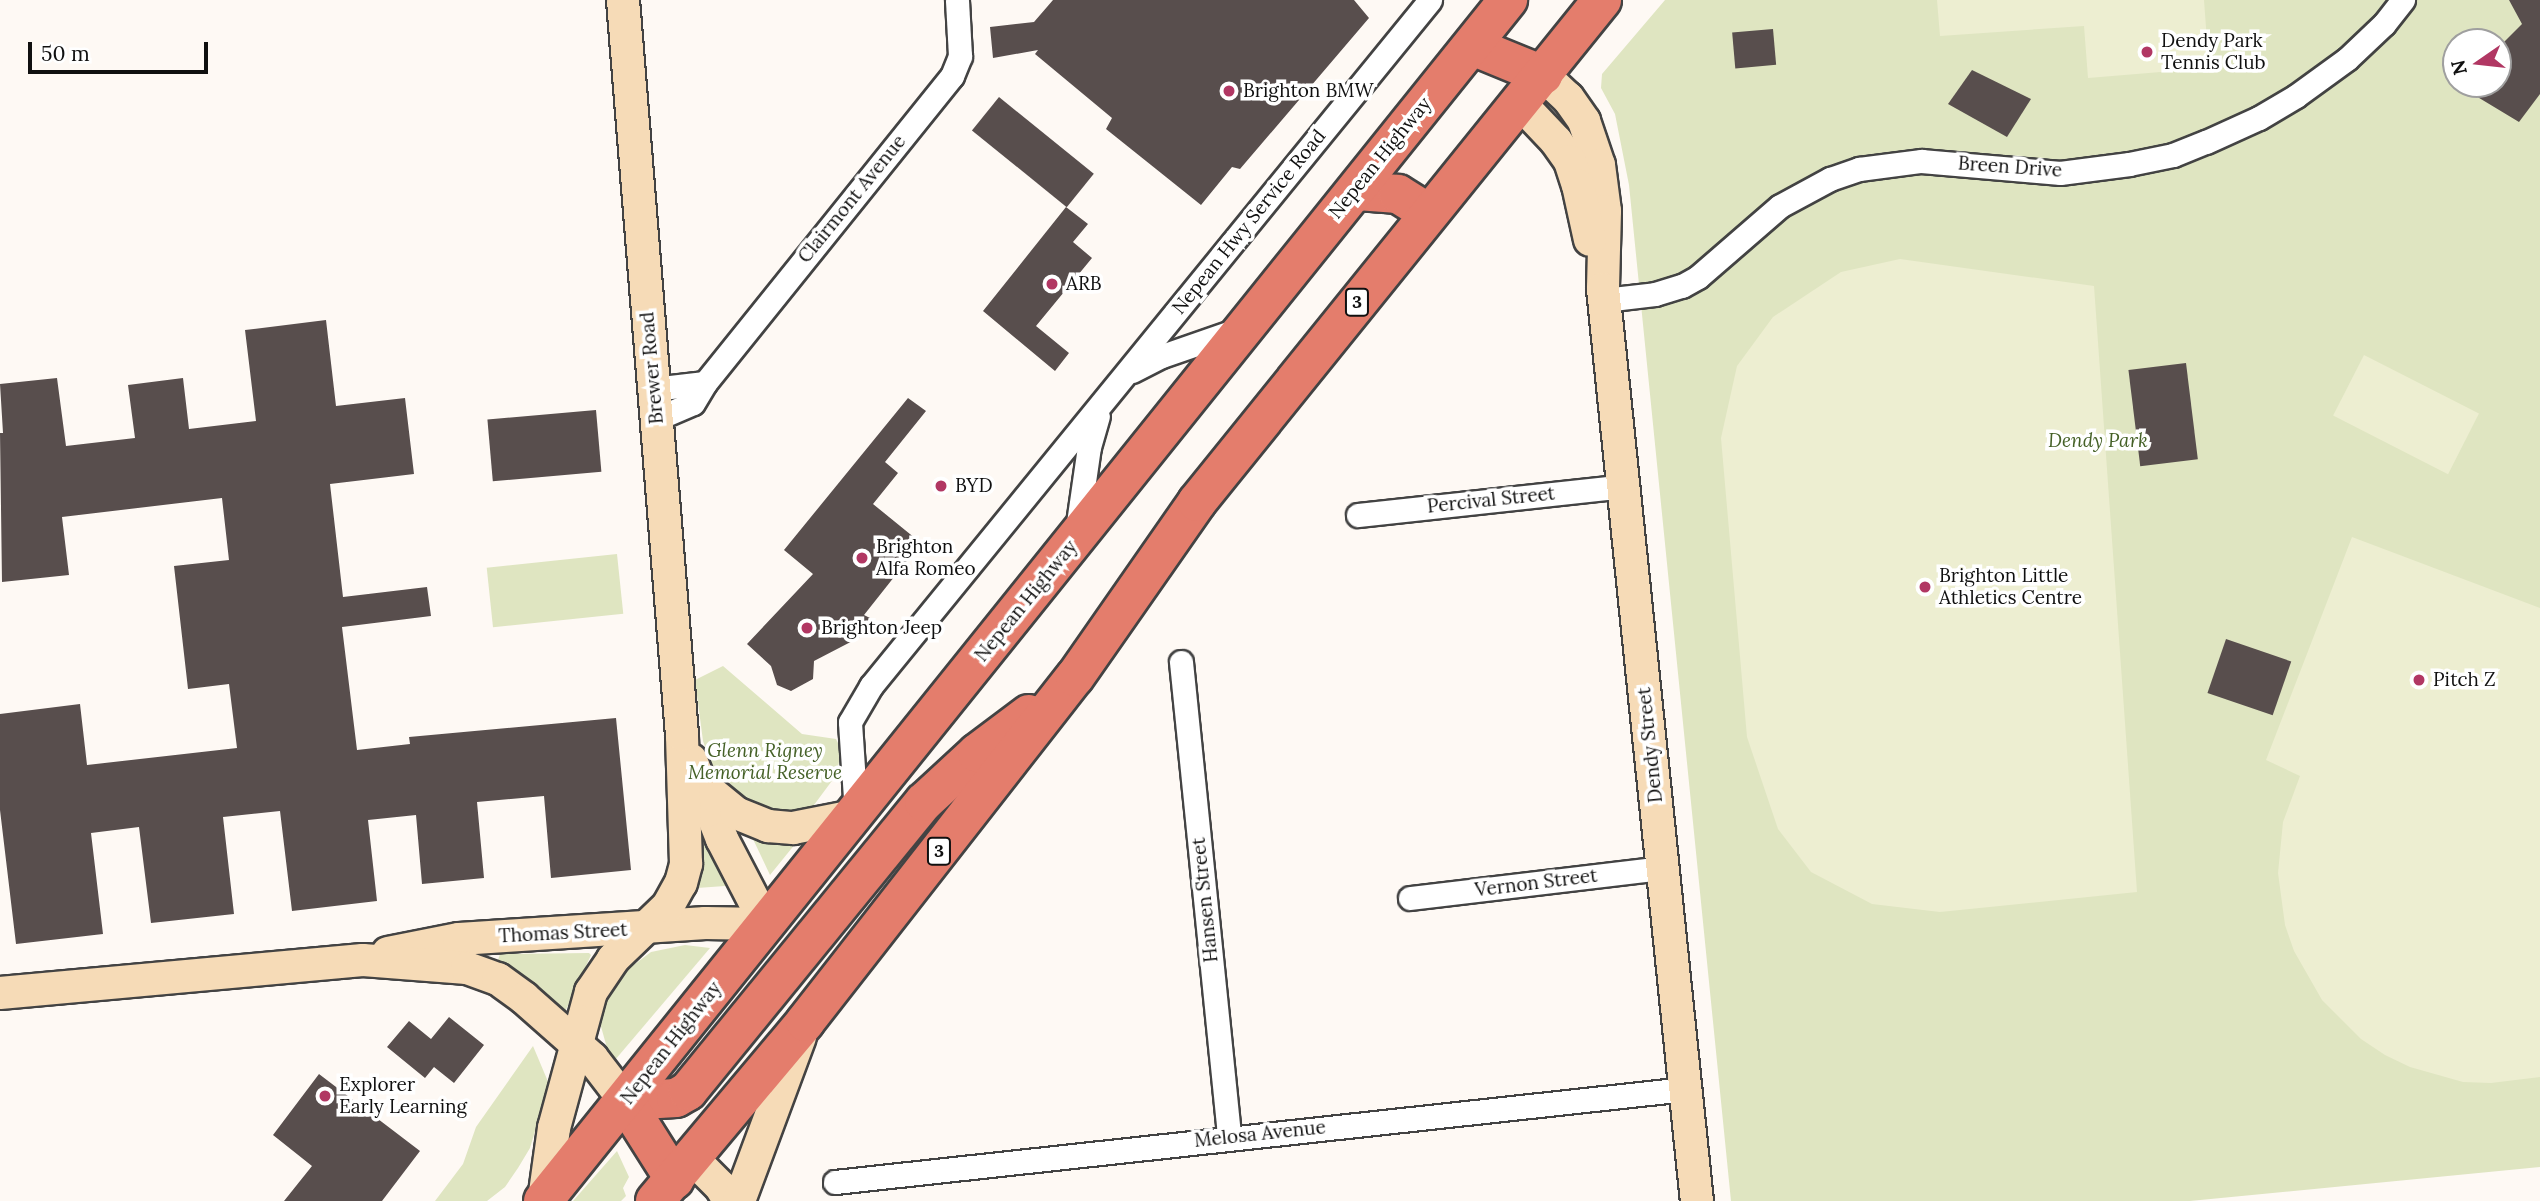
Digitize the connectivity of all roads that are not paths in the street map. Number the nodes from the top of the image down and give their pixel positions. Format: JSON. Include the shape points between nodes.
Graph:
{"nodes":[{"id":1,"x":623,"y":0,"type":"edge"},
{"id":2,"x":957,"y":0,"type":"edge"},
{"id":3,"x":1508,"y":0,"type":"edge"},
{"id":4,"x":1602,"y":0,"type":"edge"},
{"id":5,"x":2403,"y":0,"type":"edge"},
{"id":6,"x":1427,"y":1,"type":"edge"},
{"id":7,"x":1472,"y":46,"type":"junction"},
{"id":8,"x":1531,"y":89,"type":"junction"},
{"id":9,"x":1356,"y":191,"type":"junction"},
{"id":10,"x":1428,"y":213,"type":"junction"},
{"id":11,"x":1604,"y":295,"type":"junction"},
{"id":12,"x":1247,"y":326,"type":"junction"},
{"id":13,"x":1121,"y":379,"type":"junction"},
{"id":14,"x":1105,"y":400,"type":"junction"},
{"id":15,"x":655,"y":404,"type":"junction"},
{"id":16,"x":1624,"y":486,"type":"junction"},
{"id":17,"x":1358,"y":515,"type":"dead end"},
{"id":18,"x":1076,"y":540,"type":"junction"},
{"id":19,"x":1181,"y":662,"type":"dead end"},
{"id":20,"x":1068,"y":685,"type":"junction"},
{"id":21,"x":682,"y":735,"type":"junction"},
{"id":22,"x":699,"y":783,"type":"junction"},
{"id":23,"x":855,"y":815,"type":"junction"},
{"id":24,"x":890,"y":842,"type":"junction"},
{"id":25,"x":1662,"y":868,"type":"junction"},
{"id":26,"x":1410,"y":898,"type":"dead end"},
{"id":27,"x":766,"y":924,"type":"junction"},
{"id":28,"x":647,"y":928,"type":"junction"},
{"id":29,"x":363,"y":960,"type":"junction"},
{"id":30,"x":788,"y":971,"type":"junction"},
{"id":31,"x":0,"y":993,"type":"edge"},
{"id":32,"x":807,"y":1020,"type":"junction"},
{"id":33,"x":575,"y":1043,"type":"junction"},
{"id":34,"x":1685,"y":1089,"type":"junction"},
{"id":35,"x":625,"y":1101,"type":"junction"},
{"id":36,"x":1229,"y":1138,"type":"junction"},
{"id":37,"x":835,"y":1182,"type":"dead end"},
{"id":38,"x":678,"y":1185,"type":"edge"},
{"id":39,"x":737,"y":1199,"type":"edge"},
{"id":40,"x":544,"y":1200,"type":"edge"},
{"id":41,"x":1697,"y":1201,"type":"edge"}],
"edges":[{"from":1,"to":15,"type":"street","name":"Brewer Road"},
{"from":2,"to":15,"type":"street","name":"Clairmont Avenue","via":[[960,56],[952,76],[705,383]]},
{"from":3,"to":7,"type":"highway","name":"Nepean Highway"},
{"from":4,"to":8,"type":"highway","number":"3"},
{"from":5,"to":11,"type":"street","name":"Breen Drive","via":[[2384,24],[2326,74],[2259,118],[2173,155],[2060,173],[1921,160],[1859,169],[1780,205],[1706,271],[1682,286],[1655,294]]},
{"from":6,"to":13,"type":"street","name":"Nepean Hwy Service Road"},
{"from":7,"to":8,"type":"highway"},
{"from":7,"to":9,"type":"highway","name":"Nepean Highway"},
{"from":8,"to":10,"type":"highway","number":"3"},
{"from":8,"to":11,"type":"street","name":"Dendy Street","via":[[1576,108],[1590,131],[1605,211]]},
{"from":9,"to":10,"type":"highway","via":[[1398,194]]},
{"from":9,"to":12,"type":"highway","name":"Nepean Highway"},
{"from":10,"to":20,"type":"highway","number":"3","via":[[1197,502]]},
{"from":11,"to":16,"type":"street","name":"Dendy Street"},
{"from":12,"to":13,"type":"street","name":"Nepean Hwy Service Road","via":[[1155,359]]},
{"from":12,"to":18,"type":"highway","name":"Nepean Highway"},
{"from":13,"to":14,"type":"street","name":"Nepean Hwy Service Road"},
{"from":14,"to":18,"type":"street","name":"Nepean Hwy Service Road","via":[[1089,447]]},
{"from":14,"to":23,"type":"street","name":"Nepean Hwy Service Road","via":[[884,668],[857,708],[850,725]]},
{"from":15,"to":21,"type":"street","name":"Brewer Road"},
{"from":16,"to":17,"type":"street","name":"Percival Street"},
{"from":16,"to":25,"type":"street","name":"Dendy Street"},
{"from":18,"to":23,"type":"highway","name":"Nepean Highway"},
{"from":19,"to":36,"type":"street","name":"Hansen Street"},
{"from":20,"to":24,"type":"highway","via":[[945,781]]},
{"from":20,"to":32,"type":"highway","number":"3"},
{"from":21,"to":22,"type":"street","name":"Brewer Road"},
{"from":21,"to":28,"type":"street","name":"Brewer Road","via":[[685,870],[671,901]]},
{"from":22,"to":23,"type":"street","via":[[736,813],[768,826],[793,828]]},
{"from":22,"to":27,"type":"street","name":"Brewer Road"},
{"from":23,"to":24,"type":"highway"},
{"from":23,"to":27,"type":"highway","name":"Nepean Highway"},
{"from":24,"to":30,"type":"highway"},
{"from":25,"to":26,"type":"street","name":"Vernon Street"},
{"from":25,"to":34,"type":"street","name":"Dendy Street"},
{"from":27,"to":28,"type":"street","name":"Thomas Street"},
{"from":27,"to":30,"type":"highway"},
{"from":27,"to":35,"type":"highway","name":"Nepean Highway"},
{"from":28,"to":29,"type":"street","name":"Thomas Street","via":[[459,939]]},
{"from":28,"to":33,"type":"street","name":"Brewer Road","via":[[598,979]]},
{"from":29,"to":31,"type":"street","name":"Thomas Street"},
{"from":29,"to":33,"type":"street","name":"Thomas Street","via":[[460,967],[488,975],[524,998]]},
{"from":30,"to":32,"type":"highway"},
{"from":30,"to":35,"type":"highway","via":[[686,1093]]},
{"from":32,"to":38,"type":"highway","number":"3"},
{"from":32,"to":39,"type":"street"},
{"from":33,"to":35,"type":"street","name":"Thomas Street"},
{"from":33,"to":40,"type":"street","name":"Brewer Road","via":[[550,1146]]},
{"from":34,"to":36,"type":"street","name":"Melosa Avenue"},
{"from":34,"to":41,"type":"street","name":"Dendy Street"},
{"from":35,"to":38,"type":"highway"},
{"from":35,"to":40,"type":"highway","name":"Nepean Highway"},
{"from":36,"to":37,"type":"street","name":"Melosa Avenue"},
{"from":38,"to":39,"type":"street","via":[[721,1188]]}]}
